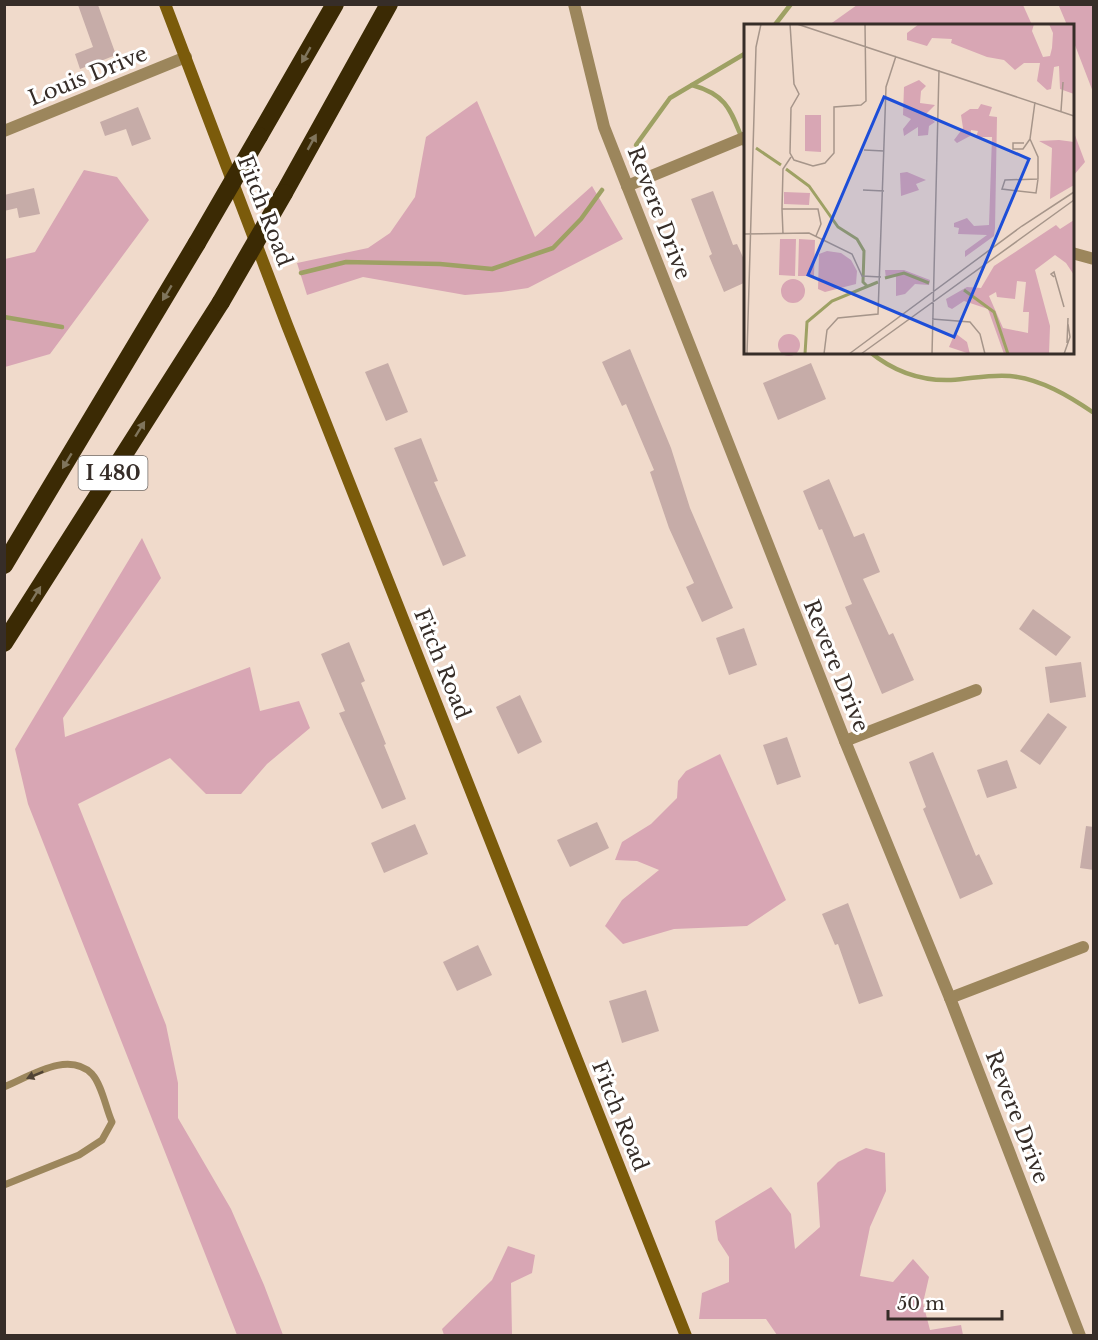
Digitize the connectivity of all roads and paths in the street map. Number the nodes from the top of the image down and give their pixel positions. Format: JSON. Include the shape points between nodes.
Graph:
{"nodes":[{"id":1,"x":165,"y":4,"type":"edge"},
{"id":2,"x":335,"y":4,"type":"edge"},
{"id":3,"x":389,"y":4,"type":"edge"},
{"id":4,"x":574,"y":4,"type":"edge"},
{"id":5,"x":186,"y":57,"type":"junction"},
{"id":6,"x":4,"y":131,"type":"edge"},
{"id":7,"x":740,"y":138,"type":"edge"},
{"id":8,"x":627,"y":186,"type":"junction"},
{"id":9,"x":1074,"y":254,"type":"edge"},
{"id":10,"x":1094,"y":259,"type":"edge"},
{"id":11,"x":4,"y":564,"type":"edge"},
{"id":12,"x":4,"y":643,"type":"edge"},
{"id":13,"x":976,"y":690,"type":"dead end"},
{"id":14,"x":845,"y":741,"type":"junction"},
{"id":15,"x":1083,"y":946,"type":"dead end"},
{"id":16,"x":950,"y":998,"type":"junction"},
{"id":17,"x":4,"y":1087,"type":"edge"},
{"id":18,"x":4,"y":1185,"type":"edge"},
{"id":19,"x":686,"y":1335,"type":"edge"},
{"id":20,"x":1080,"y":1335,"type":"edge"}],
"edges":[{"from":1,"to":5,"type":"street","name":"Fitch Road"},
{"from":2,"to":11,"type":"highway","number":"I 480","one_way":true,"bridge":true},
{"from":12,"to":3,"type":"highway","number":"I 480","one_way":true,"bridge":true,"via":[[221,302]]},
{"from":4,"to":8,"type":"street","name":"Revere Drive","via":[[604,127]]},
{"from":5,"to":6,"type":"street","name":"Louis Drive"},
{"from":5,"to":19,"type":"street","name":"Fitch Road","via":[[287,325]]},
{"from":7,"to":8,"type":"street"},
{"from":8,"to":14,"type":"street","name":"Revere Drive"},
{"from":9,"to":10,"type":"street"},
{"from":13,"to":14,"type":"street"},
{"from":14,"to":16,"type":"street","name":"Revere Drive"},
{"from":15,"to":16,"type":"street"},
{"from":16,"to":20,"type":"street","name":"Revere Drive"},
{"from":18,"to":17,"type":"lane","one_way":true,"via":[[79,1155],[102,1140],[112,1122],[93,1075],[82,1068],[65,1063]]}]}
